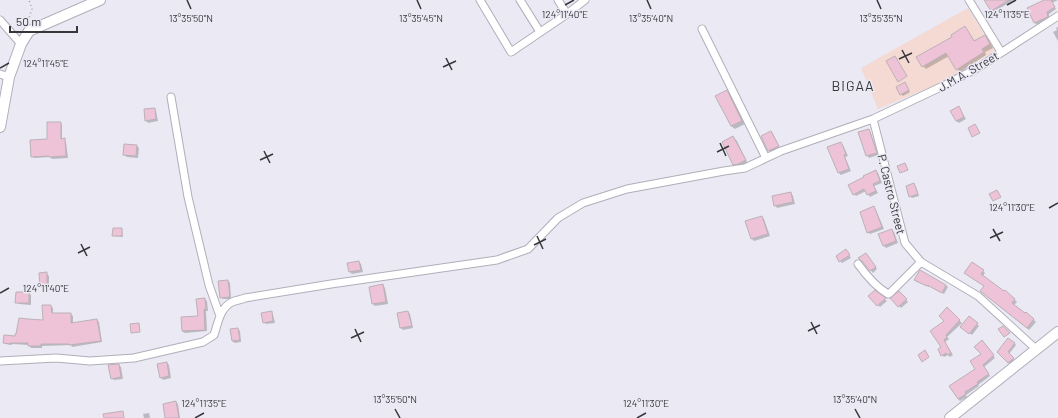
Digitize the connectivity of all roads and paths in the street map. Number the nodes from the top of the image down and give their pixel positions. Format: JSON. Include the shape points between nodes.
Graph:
{"nodes":[{"id":1,"x":100,"y":0,"type":"edge"},
{"id":2,"x":480,"y":0,"type":"edge"},
{"id":3,"x":520,"y":0,"type":"edge"},
{"id":4,"x":558,"y":0,"type":"edge"},
{"id":5,"x":585,"y":0,"type":"edge"},
{"id":6,"x":969,"y":0,"type":"edge"},
{"id":7,"x":567,"y":14,"type":"junction"},
{"id":8,"x":1058,"y":16,"type":"edge"},
{"id":9,"x":0,"y":20,"type":"edge"},
{"id":10,"x":702,"y":29,"type":"dead end"},
{"id":11,"x":540,"y":32,"type":"junction"},
{"id":12,"x":21,"y":44,"type":"junction"},
{"id":13,"x":1001,"y":52,"type":"junction"},
{"id":14,"x":5,"y":75,"type":"edge"},
{"id":15,"x":171,"y":97,"type":"dead end"},
{"id":16,"x":873,"y":119,"type":"junction"},
{"id":17,"x":0,"y":126,"type":"edge"},
{"id":18,"x":766,"y":158,"type":"junction"},
{"id":19,"x":921,"y":262,"type":"junction"},
{"id":20,"x":858,"y":264,"type":"dead end"},
{"id":21,"x":220,"y":316,"type":"junction"},
{"id":22,"x":1058,"y":332,"type":"edge"},
{"id":23,"x":1036,"y":349,"type":"junction"},
{"id":24,"x":0,"y":361,"type":"edge"},
{"id":25,"x":950,"y":418,"type":"edge"}],
"edges":[{"from":1,"to":12,"type":"street","via":[[30,31]]},
{"from":2,"to":11,"type":"street","via":[[511,52]]},
{"from":3,"to":11,"type":"street"},
{"from":4,"to":7,"type":"street"},
{"from":5,"to":7,"type":"street"},
{"from":6,"to":13,"type":"street"},
{"from":7,"to":11,"type":"street"},
{"from":8,"to":13,"type":"street","name":"J.M.A. Street"},
{"from":9,"to":12,"type":"street"},
{"from":10,"to":18,"type":"street"},
{"from":12,"to":14,"type":"street"},
{"from":13,"to":16,"type":"street","name":"J.M.A. Street","via":[[945,85]]},
{"from":14,"to":17,"type":"street"},
{"from":15,"to":21,"type":"street","via":[[188,197],[209,285]]},
{"from":16,"to":18,"type":"street","name":"J.M.A. Street"},
{"from":16,"to":19,"type":"street","name":"P. Castro Street","via":[[905,243]]},
{"from":18,"to":21,"type":"street","name":"J.M.A. Street","via":[[745,168],[627,189],[584,203],[558,218],[528,249],[497,260],[244,298],[226,306]]},
{"from":19,"to":20,"type":"street","via":[[888,294],[865,274]]},
{"from":19,"to":23,"type":"street","name":"P. Castro Street","via":[[978,296]]},
{"from":21,"to":24,"type":"street","via":[[214,336],[203,342],[134,358],[90,361],[56,358]]},
{"from":22,"to":23,"type":"street"},
{"from":23,"to":25,"type":"street"}]}
